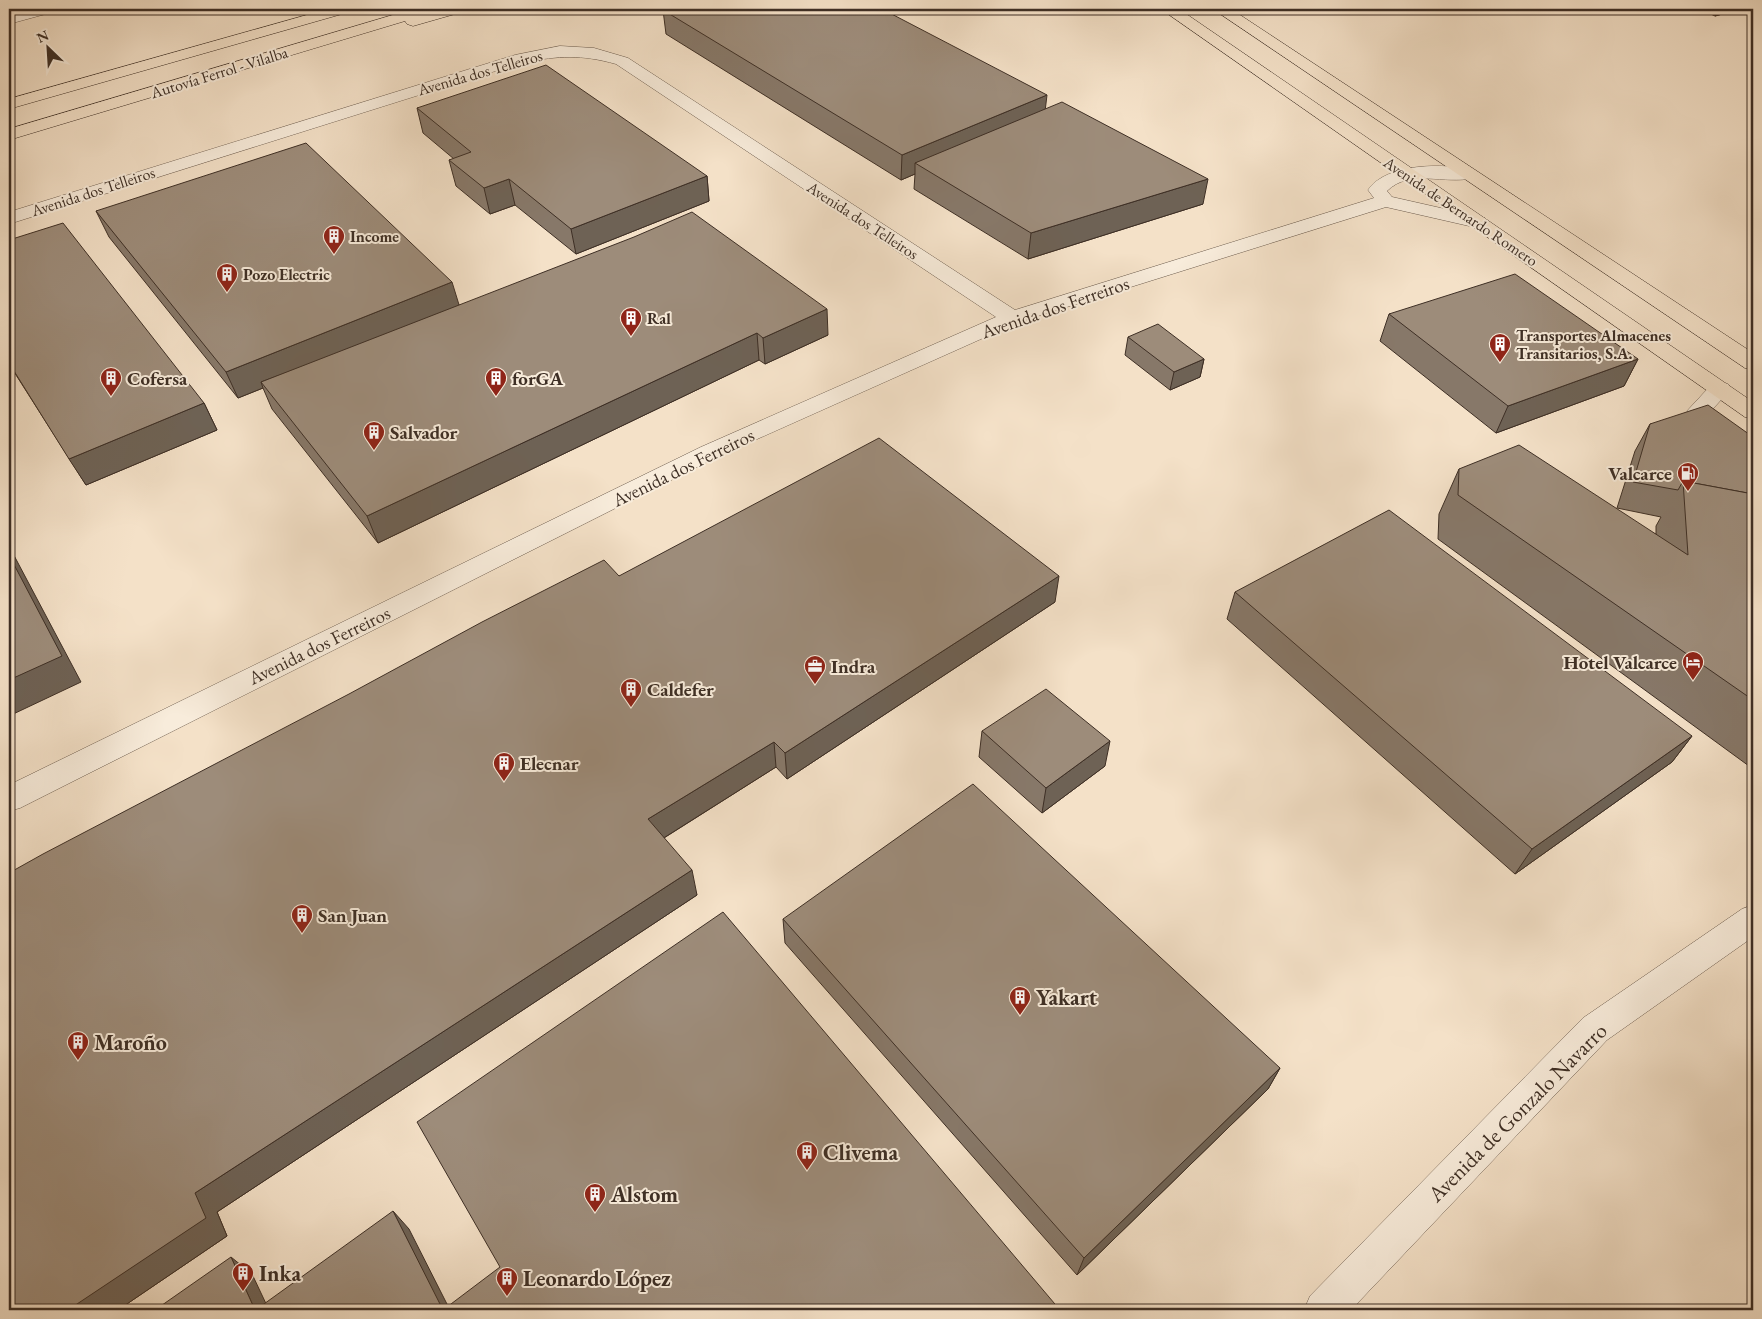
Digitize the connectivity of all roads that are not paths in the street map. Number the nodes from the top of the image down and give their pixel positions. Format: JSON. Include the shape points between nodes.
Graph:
{"nodes":[{"id":1,"x":48,"y":9,"type":"edge"},
{"id":2,"x":344,"y":9,"type":"edge"},
{"id":3,"x":429,"y":9,"type":"edge"},
{"id":4,"x":458,"y":9,"type":"edge"},
{"id":5,"x":1169,"y":9,"type":"edge"},
{"id":6,"x":1221,"y":9,"type":"edge"},
{"id":7,"x":9,"y":19,"type":"edge"},
{"id":8,"x":198,"y":34,"type":"dead end"},
{"id":9,"x":218,"y":72,"type":"junction"},
{"id":10,"x":9,"y":90,"type":"edge"},
{"id":11,"x":9,"y":104,"type":"edge"},
{"id":12,"x":9,"y":135,"type":"edge"},
{"id":13,"x":1466,"y":174,"type":"junction"},
{"id":14,"x":1408,"y":175,"type":"junction"},
{"id":15,"x":1384,"y":202,"type":"junction"},
{"id":16,"x":9,"y":218,"type":"edge"},
{"id":17,"x":1478,"y":222,"type":"junction"},
{"id":18,"x":1012,"y":318,"type":"junction"},
{"id":19,"x":1753,"y":363,"type":"edge"},
{"id":20,"x":1720,"y":389,"type":"junction"},
{"id":21,"x":1753,"y":412,"type":"edge"},
{"id":22,"x":1753,"y":464,"type":"edge"},
{"id":23,"x":9,"y":799,"type":"edge"},
{"id":24,"x":1753,"y":919,"type":"edge"},
{"id":25,"x":1324,"y":1310,"type":"edge"}],
"edges":[{"from":1,"to":7,"type":"street"},
{"from":2,"to":11,"type":"highway","name":"Autovía Ferrol - Vilalba"},
{"from":3,"to":9,"type":"highway","name":"Autovía Ferrol - Vilalba"},
{"from":4,"to":9,"type":"highway"},
{"from":5,"to":14,"type":"highway","name":"Avenida de Bernardo Romero"},
{"from":6,"to":13,"type":"highway","name":"Avenida de Bernardo Romero"},
{"from":8,"to":10,"type":"highway"},
{"from":9,"to":12,"type":"highway","name":"Autovía Ferrol - Vilalba"},
{"from":13,"to":14,"type":"street"},
{"from":13,"to":19,"type":"highway","name":"Avenida de Bernardo Romero"},
{"from":14,"to":15,"type":"street","via":[[1382,183],[1377,190]]},
{"from":14,"to":17,"type":"highway","name":"Avenida de Bernardo Romero"},
{"from":15,"to":17,"type":"street"},
{"from":15,"to":18,"type":"street","name":"Avenida dos Ferreiros"},
{"from":16,"to":18,"type":"street","name":"Avenida dos Telleiros","via":[[521,58],[560,52],[594,53],[622,61]]},
{"from":17,"to":20,"type":"highway","name":"Avenida de Bernardo Romero"},
{"from":18,"to":23,"type":"street","name":"Avenida dos Ferreiros","via":[[709,452]]},
{"from":20,"to":21,"type":"highway","name":"Avenida de Bernardo Romero"},
{"from":20,"to":22,"type":"street","via":[[1698,412],[1714,436]]},
{"from":24,"to":25,"type":"street","name":"Avenida de Gonzalo Navarro","via":[[1594,1029]]}]}
